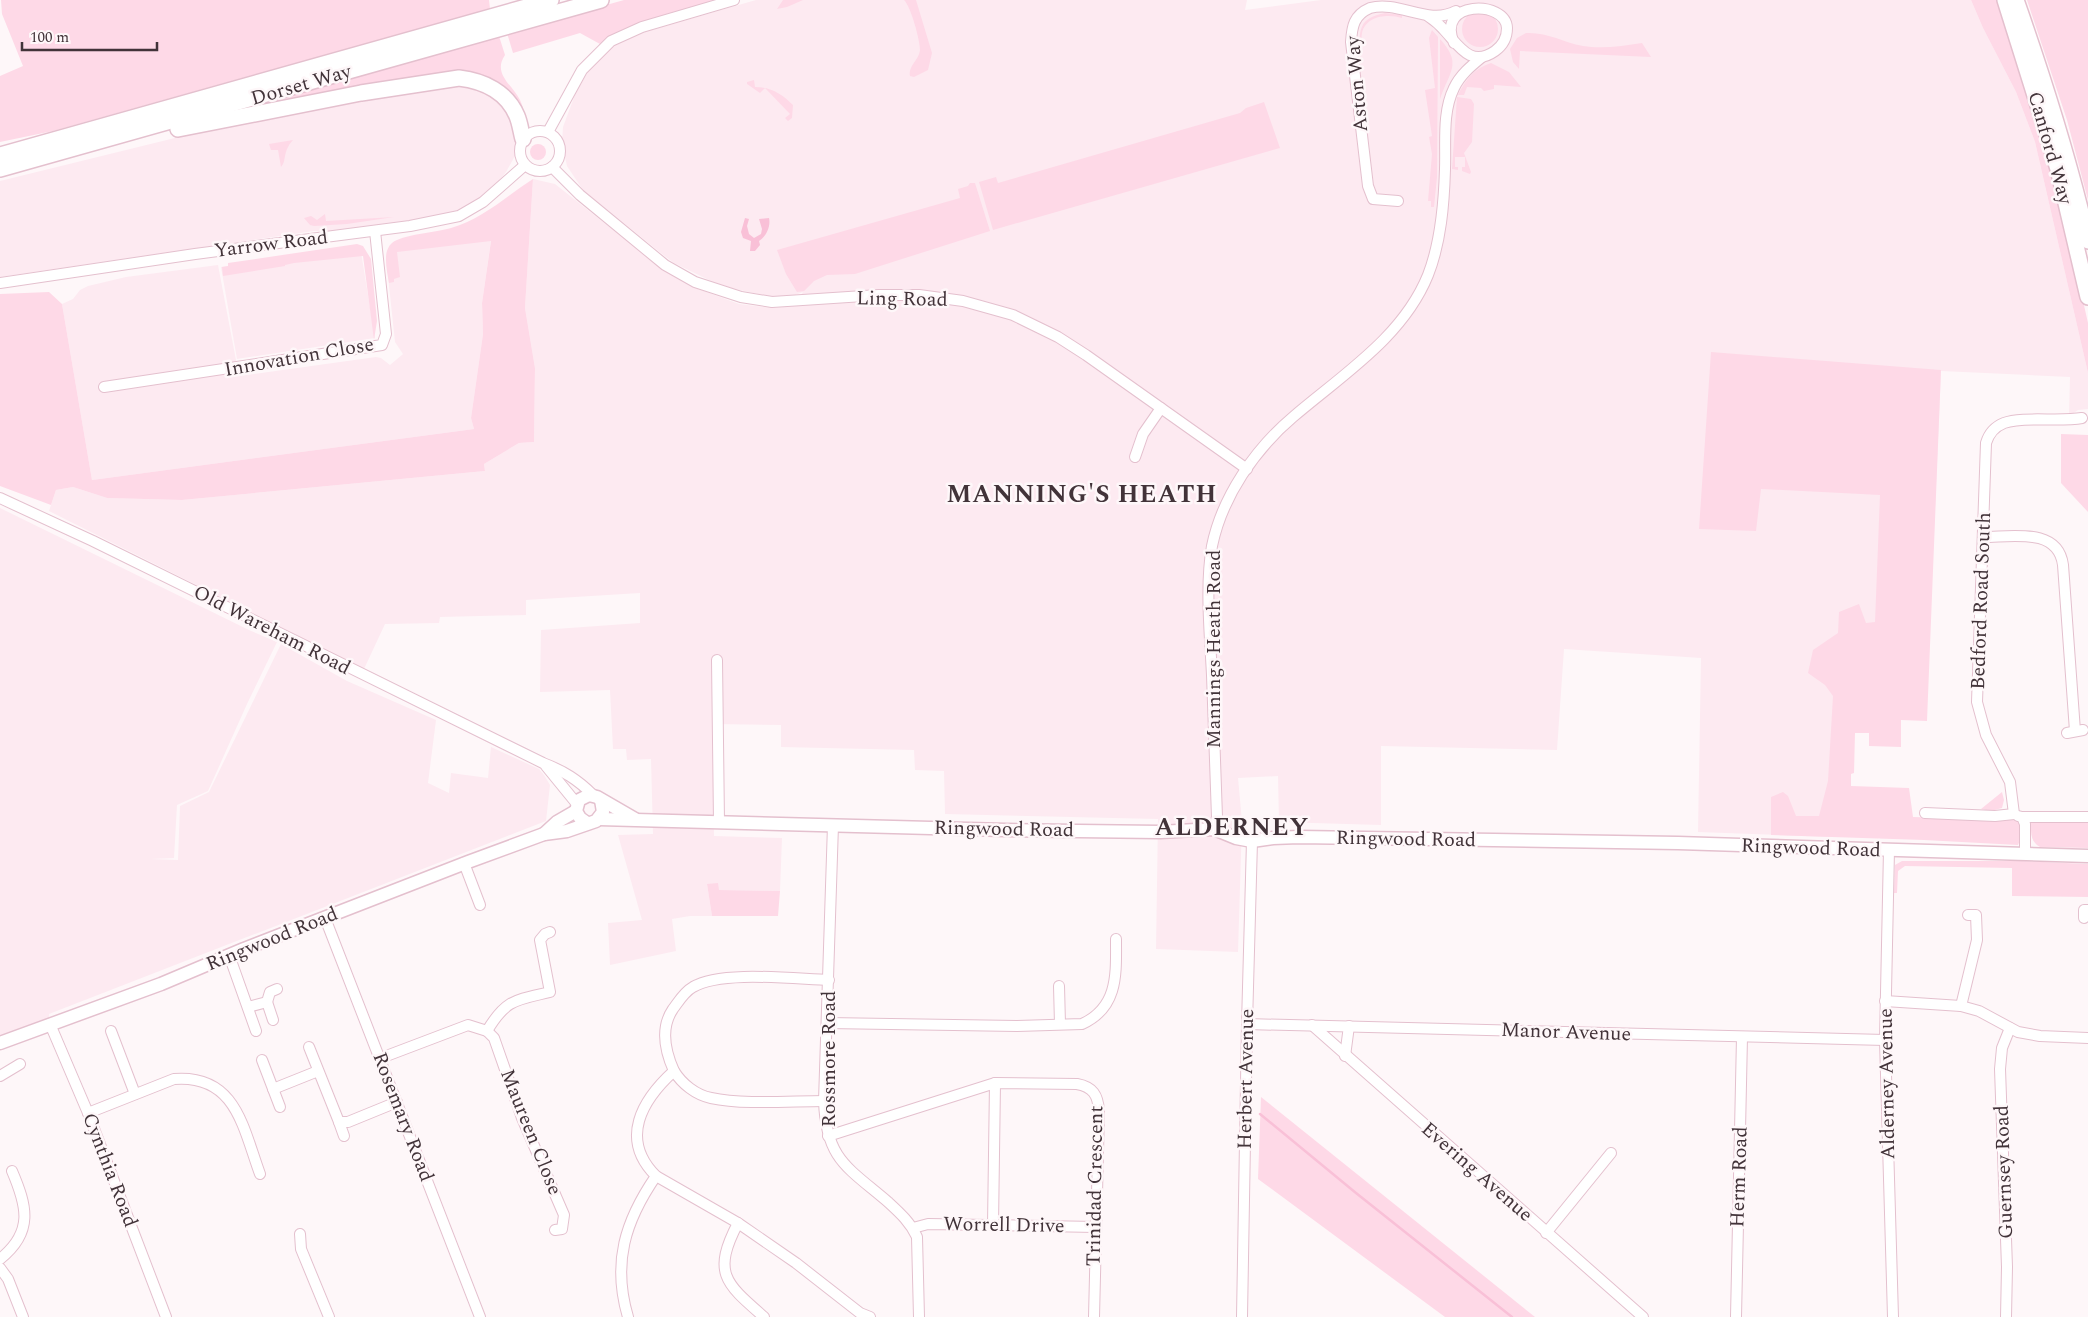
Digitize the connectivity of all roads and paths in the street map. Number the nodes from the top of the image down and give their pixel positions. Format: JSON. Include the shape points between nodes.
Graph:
{"nodes":[{"id":1,"x":551,"y":0,"type":"edge"},
{"id":2,"x":601,"y":0,"type":"edge"},
{"id":3,"x":734,"y":0,"type":"edge"},
{"id":4,"x":2004,"y":0,"type":"edge"},
{"id":5,"x":2016,"y":0,"type":"edge"},
{"id":6,"x":1488,"y":1,"type":"edge"},
{"id":7,"x":1461,"y":5,"type":"edge"},
{"id":8,"x":1425,"y":14,"type":"junction"},
{"id":9,"x":1456,"y":46,"type":"junction"},
{"id":10,"x":1482,"y":57,"type":"junction"},
{"id":11,"x":1461,"y":76,"type":"junction"},
{"id":12,"x":548,"y":132,"type":"junction"},
{"id":13,"x":523,"y":139,"type":"junction"},
{"id":14,"x":0,"y":155,"type":"edge"},
{"id":15,"x":525,"y":165,"type":"junction"},
{"id":16,"x":552,"y":167,"type":"junction"},
{"id":17,"x":0,"y":169,"type":"edge"},
{"id":18,"x":0,"y":175,"type":"edge"},
{"id":19,"x":1398,"y":201,"type":"dead end"},
{"id":20,"x":375,"y":231,"type":"junction"},
{"id":21,"x":2088,"y":241,"type":"edge"},
{"id":22,"x":0,"y":284,"type":"edge"},
{"id":23,"x":2088,"y":298,"type":"edge"},
{"id":24,"x":104,"y":387,"type":"dead end"},
{"id":25,"x":1161,"y":408,"type":"junction"},
{"id":26,"x":2082,"y":418,"type":"dead end"},
{"id":27,"x":1135,"y":457,"type":"dead end"},
{"id":28,"x":1247,"y":469,"type":"junction"},
{"id":29,"x":0,"y":498,"type":"edge"},
{"id":30,"x":1983,"y":537,"type":"junction"},
{"id":31,"x":717,"y":660,"type":"dead end"},
{"id":32,"x":2075,"y":731,"type":"dead end"},
{"id":33,"x":543,"y":763,"type":"junction"},
{"id":34,"x":597,"y":798,"type":"junction"},
{"id":35,"x":576,"y":807,"type":"junction"},
{"id":36,"x":1925,"y":814,"type":"dead end"},
{"id":37,"x":2018,"y":816,"type":"junction"},
{"id":38,"x":2088,"y":817,"type":"edge"},
{"id":39,"x":637,"y":820,"type":"junction"},
{"id":40,"x":593,"y":821,"type":"junction"},
{"id":41,"x":719,"y":822,"type":"junction"},
{"id":42,"x":833,"y":826,"type":"junction"},
{"id":43,"x":1214,"y":829,"type":"junction"},
{"id":44,"x":544,"y":834,"type":"junction"},
{"id":45,"x":1252,"y":841,"type":"junction"},
{"id":46,"x":1889,"y":850,"type":"junction"},
{"id":47,"x":2025,"y":853,"type":"junction"},
{"id":48,"x":2088,"y":856,"type":"edge"},
{"id":49,"x":464,"y":863,"type":"junction"},
{"id":50,"x":480,"y":905,"type":"dead end"},
{"id":51,"x":1968,"y":915,"type":"dead end"},
{"id":52,"x":325,"y":918,"type":"junction"},
{"id":53,"x":550,"y":932,"type":"dead end"},
{"id":54,"x":1116,"y":938,"type":"dead end"},
{"id":55,"x":229,"y":955,"type":"junction"},
{"id":56,"x":829,"y":980,"type":"junction"},
{"id":57,"x":1059,"y":986,"type":"dead end"},
{"id":58,"x":276,"y":989,"type":"dead end"},
{"id":59,"x":1885,"y":1001,"type":"junction"},
{"id":60,"x":267,"y":1002,"type":"junction"},
{"id":61,"x":248,"y":1006,"type":"junction"},
{"id":62,"x":1961,"y":1006,"type":"junction"},
{"id":63,"x":273,"y":1020,"type":"dead end"},
{"id":64,"x":827,"y":1023,"type":"junction"},
{"id":65,"x":50,"y":1024,"type":"junction"},
{"id":66,"x":1060,"y":1024,"type":"junction"},
{"id":67,"x":1247,"y":1024,"type":"junction"},
{"id":68,"x":1312,"y":1025,"type":"junction"},
{"id":69,"x":1349,"y":1026,"type":"junction"},
{"id":70,"x":2010,"y":1028,"type":"junction"},
{"id":71,"x":111,"y":1031,"type":"dead end"},
{"id":72,"x":256,"y":1031,"type":"dead end"},
{"id":73,"x":487,"y":1031,"type":"junction"},
{"id":74,"x":1742,"y":1036,"type":"junction"},
{"id":75,"x":2088,"y":1038,"type":"edge"},
{"id":76,"x":1885,"y":1040,"type":"junction"},
{"id":77,"x":0,"y":1043,"type":"edge"},
{"id":78,"x":308,"y":1047,"type":"dead end"},
{"id":79,"x":1345,"y":1056,"type":"junction"},
{"id":80,"x":381,"y":1058,"type":"junction"},
{"id":81,"x":262,"y":1060,"type":"dead end"},
{"id":82,"x":20,"y":1064,"type":"dead end"},
{"id":83,"x":318,"y":1071,"type":"junction"},
{"id":84,"x":674,"y":1071,"type":"junction"},
{"id":85,"x":0,"y":1076,"type":"edge"},
{"id":86,"x":995,"y":1083,"type":"junction"},
{"id":87,"x":273,"y":1089,"type":"junction"},
{"id":88,"x":135,"y":1094,"type":"junction"},
{"id":89,"x":824,"y":1101,"type":"junction"},
{"id":90,"x":397,"y":1102,"type":"junction"},
{"id":91,"x":280,"y":1108,"type":"dead end"},
{"id":92,"x":88,"y":1113,"type":"junction"},
{"id":93,"x":339,"y":1122,"type":"junction"},
{"id":94,"x":344,"y":1136,"type":"dead end"},
{"id":95,"x":828,"y":1136,"type":"junction"},
{"id":96,"x":1611,"y":1152,"type":"dead end"},
{"id":97,"x":12,"y":1171,"type":"dead end"},
{"id":98,"x":260,"y":1174,"type":"dead end"},
{"id":99,"x":656,"y":1176,"type":"junction"},
{"id":100,"x":738,"y":1223,"type":"junction"},
{"id":101,"x":993,"y":1225,"type":"junction"},
{"id":102,"x":1096,"y":1227,"type":"junction"},
{"id":103,"x":913,"y":1228,"type":"junction"},
{"id":104,"x":555,"y":1230,"type":"dead end"},
{"id":105,"x":1546,"y":1233,"type":"junction"},
{"id":106,"x":300,"y":1234,"type":"dead end"},
{"id":107,"x":0,"y":1259,"type":"edge"},
{"id":108,"x":0,"y":1268,"type":"edge"},
{"id":109,"x":22,"y":1317,"type":"edge"},
{"id":110,"x":166,"y":1317,"type":"edge"},
{"id":111,"x":329,"y":1317,"type":"edge"},
{"id":112,"x":480,"y":1317,"type":"edge"},
{"id":113,"x":628,"y":1317,"type":"edge"},
{"id":114,"x":764,"y":1317,"type":"edge"},
{"id":115,"x":870,"y":1317,"type":"edge"},
{"id":116,"x":919,"y":1317,"type":"edge"},
{"id":117,"x":1094,"y":1317,"type":"edge"},
{"id":118,"x":1242,"y":1317,"type":"edge"},
{"id":119,"x":1643,"y":1317,"type":"edge"},
{"id":120,"x":1736,"y":1317,"type":"edge"},
{"id":121,"x":1894,"y":1317,"type":"edge"},
{"id":122,"x":2006,"y":1317,"type":"edge"}],
"edges":[{"from":1,"to":14,"type":"highway","name":"Dorset Way"},
{"from":2,"to":17,"type":"highway","name":"Dorset Way"},
{"from":3,"to":12,"type":"street","via":[[642,27],[610,41],[582,70]]},
{"from":4,"to":23,"type":"highway","name":"Canford Way","via":[[2058,169]]},
{"from":5,"to":21,"type":"highway","name":"Canford Way","via":[[2042,72]]},
{"from":6,"to":7,"type":"street","via":[[1474,0]]},
{"from":6,"to":10,"type":"street","via":[[1502,13],[1506,34],[1497,50]]},
{"from":7,"to":8,"type":"street","name":"Aston Way","via":[[1448,15]]},
{"from":7,"to":9,"type":"street","via":[[1450,24],[1450,34]]},
{"from":8,"to":9,"type":"street","name":"Aston Way","via":[[1446,31]]},
{"from":8,"to":19,"type":"street","name":"Aston Way","via":[[1391,3],[1376,5],[1362,11],[1352,28],[1368,186],[1373,199]]},
{"from":9,"to":10,"type":"street","via":[[1467,55]]},
{"from":9,"to":11,"type":"street","via":[[1462,58]]},
{"from":10,"to":11,"type":"street","name":"Mannings Heath Road"},
{"from":11,"to":28,"type":"street","name":"Mannings Heath Road","via":[[1447,106],[1440,230],[1419,295],[1390,333],[1291,418]]},
{"from":12,"to":13,"type":"street","via":[[538,130]]},
{"from":12,"to":16,"type":"street","via":[[554,135],[560,150]]},
{"from":13,"to":15,"type":"street","via":[[519,151]]},
{"from":13,"to":18,"type":"highway","via":[[517,116],[503,96],[487,85],[459,78],[361,93],[186,128]]},
{"from":15,"to":16,"type":"street","via":[[541,171]]},
{"from":15,"to":20,"type":"street","name":"Yarrow Road","via":[[483,202],[459,216]]},
{"from":16,"to":25,"type":"street","name":"Ling Road","via":[[580,195],[665,265],[695,282],[741,297],[772,302],[900,294],[962,300],[1014,315],[1058,336]]},
{"from":20,"to":22,"type":"street","name":"Yarrow Road"},
{"from":20,"to":24,"type":"street","name":"Innovation Close","via":[[386,334],[382,345]]},
{"from":25,"to":27,"type":"street","via":[[1143,434]]},
{"from":25,"to":28,"type":"street","name":"Ling Road"},
{"from":26,"to":30,"type":"street","name":"Bedford Road South","via":[[2006,422],[1994,429],[1986,443]]},
{"from":28,"to":43,"type":"street","name":"Mannings Heath Road","via":[[1228,501],[1217,529],[1210,562],[1217,817]]},
{"from":29,"to":33,"type":"street","name":"Old Wareham Road"},
{"from":30,"to":32,"type":"street","via":[[2041,538],[2051,542],[2060,552]]},
{"from":30,"to":37,"type":"street","name":"Bedford Road South","via":[[1977,702],[1986,735],[2010,782]]},
{"from":31,"to":41,"type":"street"},
{"from":33,"to":34,"type":"street","name":"Old Wareham Road","via":[[563,770]]},
{"from":33,"to":35,"type":"street","name":"Old Wareham Road"},
{"from":34,"to":35,"type":"main road","via":[[585,796]]},
{"from":34,"to":39,"type":"main road","name":"Ringwood Road"},
{"from":34,"to":40,"type":"main road","via":[[604,808]]},
{"from":35,"to":40,"type":"main road","via":[[580,818]]},
{"from":35,"to":44,"type":"main road","name":"Ringwood Road"},
{"from":36,"to":37,"type":"street"},
{"from":37,"to":38,"type":"street"},
{"from":37,"to":47,"type":"street","name":"Bedford Road South","via":[[2025,824]]},
{"from":39,"to":40,"type":"main road","name":"Ringwood Road"},
{"from":39,"to":41,"type":"main road","name":"Ringwood Road"},
{"from":40,"to":44,"type":"main road","name":"Ringwood Road","via":[[567,831]]},
{"from":41,"to":42,"type":"main road","name":"Ringwood Road"},
{"from":42,"to":43,"type":"main road","name":"Ringwood Road","via":[[1160,832]]},
{"from":42,"to":56,"type":"street","name":"Rossmore Road"},
{"from":43,"to":45,"type":"main road","name":"Ringwood Road"},
{"from":44,"to":49,"type":"main road","name":"Ringwood Road"},
{"from":45,"to":46,"type":"main road","name":"Ringwood Road","via":[[1299,837]]},
{"from":45,"to":67,"type":"street","name":"Herbert Avenue"},
{"from":46,"to":47,"type":"main road","name":"Ringwood Road"},
{"from":46,"to":59,"type":"street","name":"Alderney Avenue"},
{"from":47,"to":48,"type":"main road","name":"Ringwood Road"},
{"from":49,"to":50,"type":"street"},
{"from":49,"to":52,"type":"main road","name":"Ringwood Road"},
{"from":51,"to":62,"type":"street","via":[[1976,915],[1977,940]]},
{"from":52,"to":55,"type":"main road","name":"Ringwood Road"},
{"from":52,"to":80,"type":"street","name":"Rosemary Road"},
{"from":53,"to":73,"type":"street","via":[[540,940],[550,992],[512,1001],[502,1008]]},
{"from":54,"to":66,"type":"street","via":[[1116,978],[1110,998],[1090,1020],[1082,1024]]},
{"from":55,"to":61,"type":"street"},
{"from":55,"to":65,"type":"main road","name":"Ringwood Road"},
{"from":56,"to":64,"type":"street","name":"Rossmore Road"},
{"from":56,"to":84,"type":"street","via":[[733,977],[715,978],[693,987],[676,1004],[666,1025],[666,1048]]},
{"from":57,"to":66,"type":"street"},
{"from":58,"to":60,"type":"street","via":[[270,992]]},
{"from":59,"to":62,"type":"street"},
{"from":59,"to":76,"type":"street","name":"Alderney Avenue"},
{"from":60,"to":61,"type":"street"},
{"from":60,"to":63,"type":"street"},
{"from":61,"to":72,"type":"street"},
{"from":62,"to":70,"type":"street","via":[[1979,1011]]},
{"from":64,"to":66,"type":"street"},
{"from":64,"to":89,"type":"street","name":"Rossmore Road"},
{"from":65,"to":77,"type":"main road","name":"Ringwood Road"},
{"from":65,"to":92,"type":"street","name":"Cynthia Road"},
{"from":67,"to":68,"type":"street","name":"Manor Avenue"},
{"from":67,"to":118,"type":"street","name":"Herbert Avenue"},
{"from":68,"to":69,"type":"street","name":"Manor Avenue"},
{"from":68,"to":79,"type":"street","name":"Evering Avenue"},
{"from":69,"to":74,"type":"street","name":"Manor Avenue"},
{"from":69,"to":79,"type":"street"},
{"from":70,"to":75,"type":"street","via":[[2040,1036]]},
{"from":70,"to":122,"type":"street","name":"Guernsey Road","via":[[2002,1048],[2000,1069]]},
{"from":71,"to":88,"type":"street"},
{"from":73,"to":80,"type":"street","via":[[468,1025]]},
{"from":73,"to":104,"type":"street","name":"Maureen Close","via":[[494,1038],[522,1118],[564,1215],[562,1229]]},
{"from":74,"to":76,"type":"street","name":"Manor Avenue"},
{"from":74,"to":120,"type":"street","name":"Herm Road"},
{"from":76,"to":121,"type":"street","name":"Alderney Avenue"},
{"from":78,"to":83,"type":"street"},
{"from":79,"to":105,"type":"street","name":"Evering Avenue"},
{"from":80,"to":90,"type":"street","name":"Rosemary Road"},
{"from":81,"to":87,"type":"street"},
{"from":82,"to":85,"type":"street"},
{"from":83,"to":87,"type":"street"},
{"from":83,"to":93,"type":"street"},
{"from":84,"to":89,"type":"street","via":[[685,1084],[711,1098]]},
{"from":84,"to":99,"type":"street","via":[[652,1094],[637,1130],[641,1152]]},
{"from":86,"to":95,"type":"street","name":"Trinidad Crescent"},
{"from":86,"to":101,"type":"street"},
{"from":86,"to":102,"type":"street","name":"Trinidad Crescent","via":[[1077,1084],[1090,1088],[1096,1094]]},
{"from":87,"to":91,"type":"street"},
{"from":88,"to":92,"type":"street"},
{"from":88,"to":98,"type":"street","via":[[174,1079],[188,1078],[212,1084],[230,1100]]},
{"from":89,"to":95,"type":"street","name":"Rossmore Road"},
{"from":90,"to":93,"type":"street","via":[[348,1122]]},
{"from":90,"to":112,"type":"street","name":"Rosemary Road"},
{"from":92,"to":110,"type":"street","name":"Cynthia Road"},
{"from":93,"to":94,"type":"street"},
{"from":95,"to":103,"type":"street","name":"Rossmore Road","via":[[845,1167],[902,1214]]},
{"from":96,"to":105,"type":"street"},
{"from":97,"to":107,"type":"street","via":[[24,1201],[25,1219],[14,1245]]},
{"from":99,"to":100,"type":"street"},
{"from":99,"to":113,"type":"street","via":[[624,1240],[620,1268]]},
{"from":100,"to":114,"type":"street","via":[[724,1253],[726,1275],[740,1296]]},
{"from":100,"to":115,"type":"street"},
{"from":101,"to":102,"type":"street","name":"Worrell Drive"},
{"from":101,"to":103,"type":"street","name":"Worrell Drive","via":[[928,1224]]},
{"from":102,"to":117,"type":"street","name":"Trinidad Crescent"},
{"from":103,"to":116,"type":"street","via":[[917,1237]]},
{"from":105,"to":119,"type":"street","name":"Evering Avenue"},
{"from":106,"to":111,"type":"street","via":[[301,1250]]},
{"from":108,"to":109,"type":"street","via":[[8,1279]]}]}
